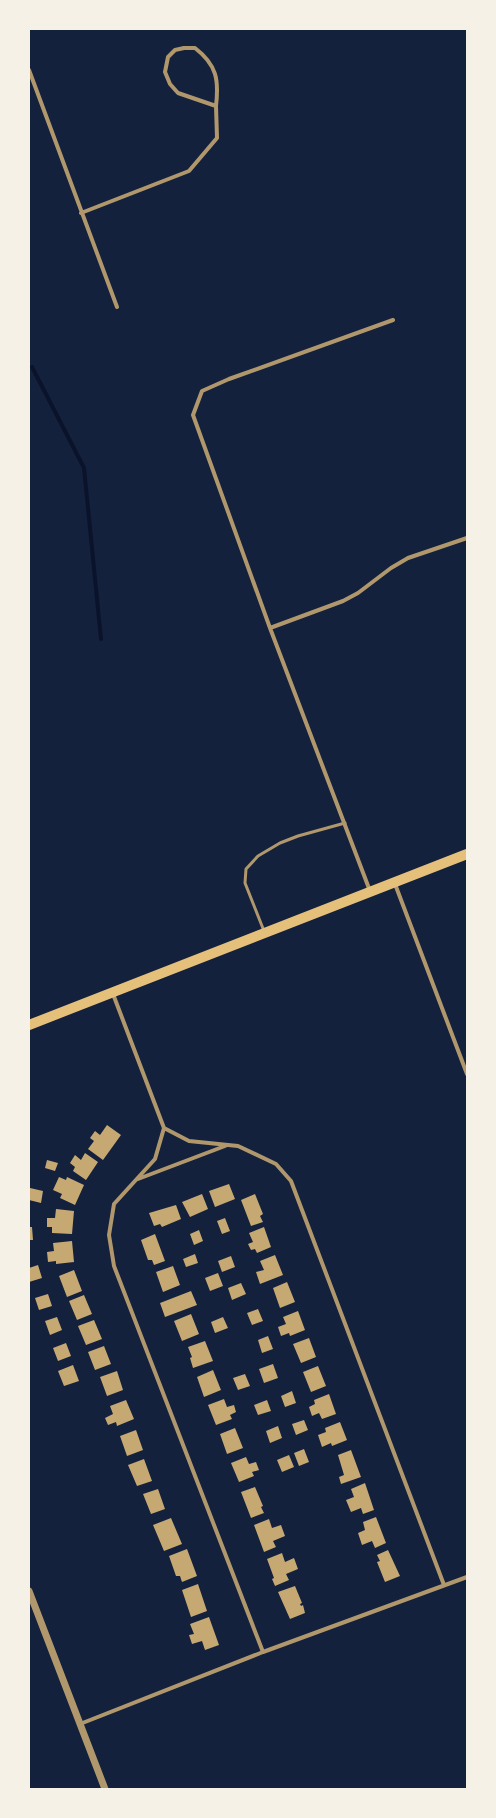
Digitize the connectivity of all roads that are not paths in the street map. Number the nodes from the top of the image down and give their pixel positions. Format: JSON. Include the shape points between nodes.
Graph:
{"nodes":[{"id":1,"x":29,"y":70,"type":"edge"},
{"id":2,"x":216,"y":106,"type":"junction"},
{"id":3,"x":81,"y":213,"type":"junction"},
{"id":4,"x":117,"y":307,"type":"dead end"},
{"id":5,"x":393,"y":320,"type":"dead end"},
{"id":6,"x":467,"y":538,"type":"edge"},
{"id":7,"x":270,"y":628,"type":"junction"},
{"id":8,"x":345,"y":823,"type":"junction"},
{"id":9,"x":467,"y":854,"type":"edge"},
{"id":10,"x":394,"y":882,"type":"junction"},
{"id":11,"x":370,"y":891,"type":"junction"},
{"id":12,"x":264,"y":933,"type":"junction"},
{"id":13,"x":112,"y":992,"type":"junction"},
{"id":14,"x":29,"y":1025,"type":"edge"},
{"id":15,"x":467,"y":1074,"type":"edge"},
{"id":16,"x":164,"y":1128,"type":"junction"},
{"id":17,"x":227,"y":1145,"type":"junction"},
{"id":18,"x":136,"y":1179,"type":"junction"},
{"id":19,"x":467,"y":1577,"type":"edge"},
{"id":20,"x":444,"y":1586,"type":"junction"},
{"id":21,"x":29,"y":1591,"type":"edge"},
{"id":22,"x":263,"y":1652,"type":"junction"},
{"id":23,"x":80,"y":1724,"type":"junction"},
{"id":24,"x":105,"y":1789,"type":"edge"}],
"edges":[{"from":1,"to":3,"type":"street"},
{"from":2,"to":2,"type":"street","via":[[178,94],[170,84],[166,72],[168,57],[175,50],[195,48],[212,64],[217,86]]},
{"from":2,"to":3,"type":"street","via":[[217,138],[189,171]]},
{"from":3,"to":4,"type":"street"},
{"from":5,"to":7,"type":"street","via":[[202,391],[193,415]]},
{"from":6,"to":7,"type":"street","via":[[408,558],[358,593]]},
{"from":7,"to":8,"type":"street"},
{"from":8,"to":11,"type":"street"},
{"from":8,"to":12,"type":"lane","via":[[280,843],[258,856],[246,869],[245,883]]},
{"from":9,"to":10,"type":"main road"},
{"from":10,"to":11,"type":"main road"},
{"from":10,"to":15,"type":"street"},
{"from":11,"to":12,"type":"main road"},
{"from":12,"to":13,"type":"main road"},
{"from":13,"to":14,"type":"main road"},
{"from":13,"to":16,"type":"street"},
{"from":16,"to":17,"type":"street","via":[[189,1141]]},
{"from":16,"to":18,"type":"street","via":[[155,1159]]},
{"from":17,"to":18,"type":"street"},
{"from":17,"to":20,"type":"street","via":[[238,1146],[276,1164],[291,1181]]},
{"from":18,"to":22,"type":"street","via":[[114,1204],[109,1235],[114,1266]]},
{"from":19,"to":20,"type":"street"},
{"from":20,"to":22,"type":"street"},
{"from":21,"to":23,"type":"street"},
{"from":22,"to":23,"type":"street"},
{"from":23,"to":24,"type":"street"}]}
